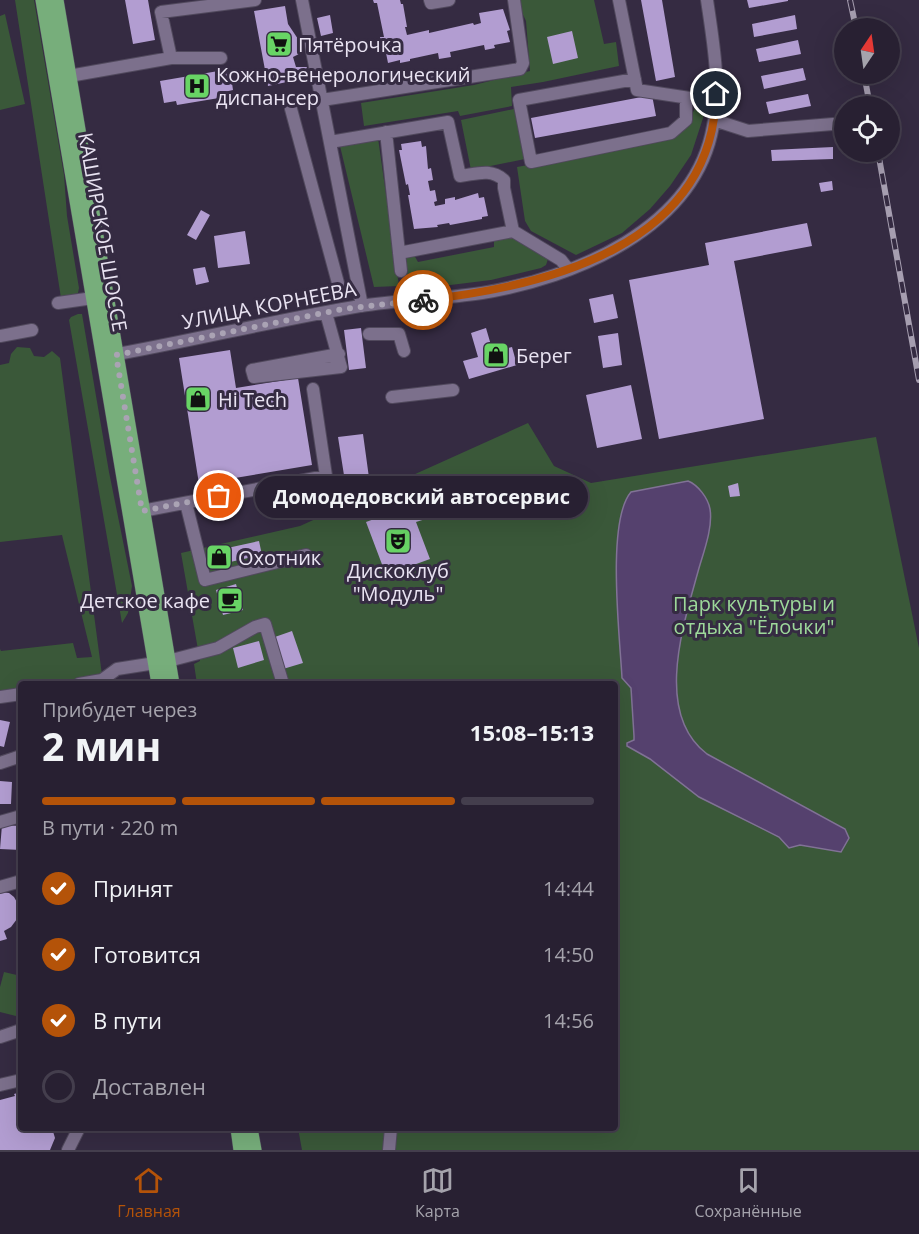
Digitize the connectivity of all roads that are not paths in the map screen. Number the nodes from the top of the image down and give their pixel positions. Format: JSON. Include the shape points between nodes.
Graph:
{"nodes":[{"id":1,"x":43,"y":0,"type":"edge"},
{"id":2,"x":56,"y":0,"type":"edge"},
{"id":3,"x":255,"y":0,"type":"edge"},
{"id":4,"x":302,"y":0,"type":"edge"},
{"id":5,"x":430,"y":0,"type":"edge"},
{"id":6,"x":449,"y":0,"type":"edge"},
{"id":7,"x":514,"y":0,"type":"edge"},
{"id":8,"x":619,"y":0,"type":"edge"},
{"id":9,"x":707,"y":0,"type":"edge"},
{"id":10,"x":160,"y":6,"type":"edge"},
{"id":11,"x":171,"y":58,"type":"junction"},
{"id":12,"x":221,"y":58,"type":"dead end"},
{"id":13,"x":69,"y":76,"type":"junction"},
{"id":14,"x":635,"y":79,"type":"junction"},
{"id":15,"x":686,"y":99,"type":"junction"},
{"id":16,"x":322,"y":100,"type":"junction"},
{"id":17,"x":716,"y":102,"type":"junction"},
{"id":18,"x":291,"y":109,"type":"dead end"},
{"id":19,"x":714,"y":120,"type":"junction"},
{"id":20,"x":833,"y":124,"type":"dead end"},
{"id":21,"x":386,"y":132,"type":"junction"},
{"id":22,"x":330,"y":142,"type":"junction"},
{"id":23,"x":513,"y":231,"type":"junction"},
{"id":24,"x":399,"y":253,"type":"junction"},
{"id":25,"x":568,"y":269,"type":"junction"},
{"id":26,"x":401,"y":271,"type":"dead end"},
{"id":27,"x":338,"y":283,"type":"dead end"},
{"id":28,"x":93,"y":298,"type":"junction"},
{"id":29,"x":58,"y":303,"type":"dead end"},
{"id":30,"x":362,"y":306,"type":"junction"},
{"id":31,"x":326,"y":313,"type":"junction"},
{"id":32,"x":32,"y":330,"type":"dead end"},
{"id":33,"x":369,"y":334,"type":"dead end"},
{"id":34,"x":0,"y":336,"type":"edge"},
{"id":35,"x":404,"y":351,"type":"dead end"},
{"id":36,"x":339,"y":354,"type":"junction"},
{"id":37,"x":110,"y":356,"type":"junction"},
{"id":38,"x":313,"y":389,"type":"dead end"},
{"id":39,"x":453,"y":390,"type":"dead end"},
{"id":40,"x":392,"y":397,"type":"dead end"},
{"id":41,"x":186,"y":503,"type":"junction"},
{"id":42,"x":142,"y":511,"type":"junction"},
{"id":43,"x":306,"y":555,"type":"dead end"},
{"id":44,"x":162,"y":662,"type":"junction"},
{"id":45,"x":96,"y":681,"type":"edge"},
{"id":46,"x":159,"y":681,"type":"edge"},
{"id":47,"x":171,"y":681,"type":"edge"},
{"id":48,"x":282,"y":681,"type":"edge"},
{"id":49,"x":18,"y":694,"type":"edge"},
{"id":50,"x":0,"y":697,"type":"edge"},
{"id":51,"x":18,"y":757,"type":"edge"},
{"id":52,"x":0,"y":763,"type":"edge"},
{"id":53,"x":18,"y":817,"type":"edge"},
{"id":54,"x":0,"y":822,"type":"edge"},
{"id":55,"x":18,"y":882,"type":"edge"},
{"id":56,"x":0,"y":887,"type":"edge"},
{"id":57,"x":18,"y":1031,"type":"edge"},
{"id":58,"x":0,"y":1037,"type":"edge"},
{"id":59,"x":18,"y":1081,"type":"edge"},
{"id":60,"x":0,"y":1085,"type":"edge"},
{"id":61,"x":78,"y":1131,"type":"edge"},
{"id":62,"x":239,"y":1131,"type":"edge"},
{"id":63,"x":251,"y":1131,"type":"edge"},
{"id":64,"x":391,"y":1131,"type":"edge"},
{"id":65,"x":68,"y":1150,"type":"edge"},
{"id":66,"x":242,"y":1150,"type":"edge"},
{"id":67,"x":254,"y":1150,"type":"edge"},
{"id":68,"x":389,"y":1150,"type":"edge"}],
"edges":[{"from":1,"to":28,"type":"main road","name":"КАШИРСКОЕ ШОССЕ"},
{"from":2,"to":13,"type":"main road","name":"КАШИРСКОЕ ШОССЕ"},
{"from":3,"to":10,"type":"street"},
{"from":4,"to":16,"type":"street"},
{"from":5,"to":6,"type":"street"},
{"from":7,"to":16,"type":"street","via":[[524,63],[520,69]]},
{"from":8,"to":14,"type":"street"},
{"from":9,"to":17,"type":"street","name":"УЛИЦА КОРНЕЕВА","via":[[715,55]]},
{"from":10,"to":11,"type":"street"},
{"from":11,"to":12,"type":"street"},
{"from":11,"to":13,"type":"street"},
{"from":13,"to":37,"type":"main road","name":"КАШИРСКОЕ ШОССЕ"},
{"from":14,"to":15,"type":"street","via":[[637,90]]},
{"from":14,"to":15,"type":"street","via":[[519,100],[531,162],[670,134],[686,120]]},
{"from":15,"to":17,"type":"street"},
{"from":16,"to":22,"type":"street"},
{"from":17,"to":19,"type":"street","name":"УЛИЦА КОРНЕЕВА"},
{"from":18,"to":27,"type":"street"},
{"from":19,"to":20,"type":"street","via":[[748,131]]},
{"from":19,"to":25,"type":"street","name":"УЛИЦА КОРНЕЕВА","via":[[704,156],[669,208],[621,247]]},
{"from":21,"to":22,"type":"street"},
{"from":21,"to":23,"type":"street","via":[[448,122],[460,176],[490,172],[504,180]]},
{"from":21,"to":24,"type":"street"},
{"from":22,"to":30,"type":"street"},
{"from":23,"to":24,"type":"street"},
{"from":23,"to":25,"type":"street","via":[[561,260]]},
{"from":24,"to":26,"type":"street"},
{"from":25,"to":30,"type":"street","name":"УЛИЦА КОРНЕЕВА","via":[[484,293]]},
{"from":28,"to":29,"type":"street"},
{"from":28,"to":37,"type":"main road","name":"КАШИРСКОЕ ШОССЕ"},
{"from":30,"to":31,"type":"street","name":"УЛИЦА КОРНЕЕВА"},
{"from":31,"to":36,"type":"street"},
{"from":31,"to":37,"type":"street","name":"УЛИЦА КОРНЕЕВА"},
{"from":32,"to":34,"type":"street"},
{"from":33,"to":35,"type":"street","via":[[399,334]]},
{"from":36,"to":36,"type":"street","via":[[341,367],[254,377],[252,370]]},
{"from":37,"to":42,"type":"main road","name":"КАШИРСКОЕ ШОССЕ"},
{"from":37,"to":44,"type":"main road","name":"КАШИРСКОЕ ШОССЕ"},
{"from":38,"to":41,"type":"street","via":[[326,476]]},
{"from":39,"to":40,"type":"street"},
{"from":41,"to":42,"type":"street"},
{"from":41,"to":43,"type":"street","via":[[205,580]]},
{"from":42,"to":44,"type":"main road","name":"КАШИРСКОЕ ШОССЕ"},
{"from":44,"to":45,"type":"street","via":[[117,669]]},
{"from":44,"to":46,"type":"main road","name":"КАШИРСКОЕ ШОССЕ"},
{"from":44,"to":47,"type":"main road","name":"КАШИРСКОЕ ШОССЕ"},
{"from":44,"to":48,"type":"street","via":[[218,648],[265,624]]},
{"from":49,"to":50,"type":"street"},
{"from":51,"to":52,"type":"street"},
{"from":53,"to":54,"type":"street"},
{"from":55,"to":56,"type":"street"},
{"from":57,"to":58,"type":"street"},
{"from":59,"to":60,"type":"street"},
{"from":61,"to":65,"type":"street"},
{"from":62,"to":66,"type":"main road"},
{"from":63,"to":67,"type":"main road"},
{"from":64,"to":68,"type":"street"}]}
